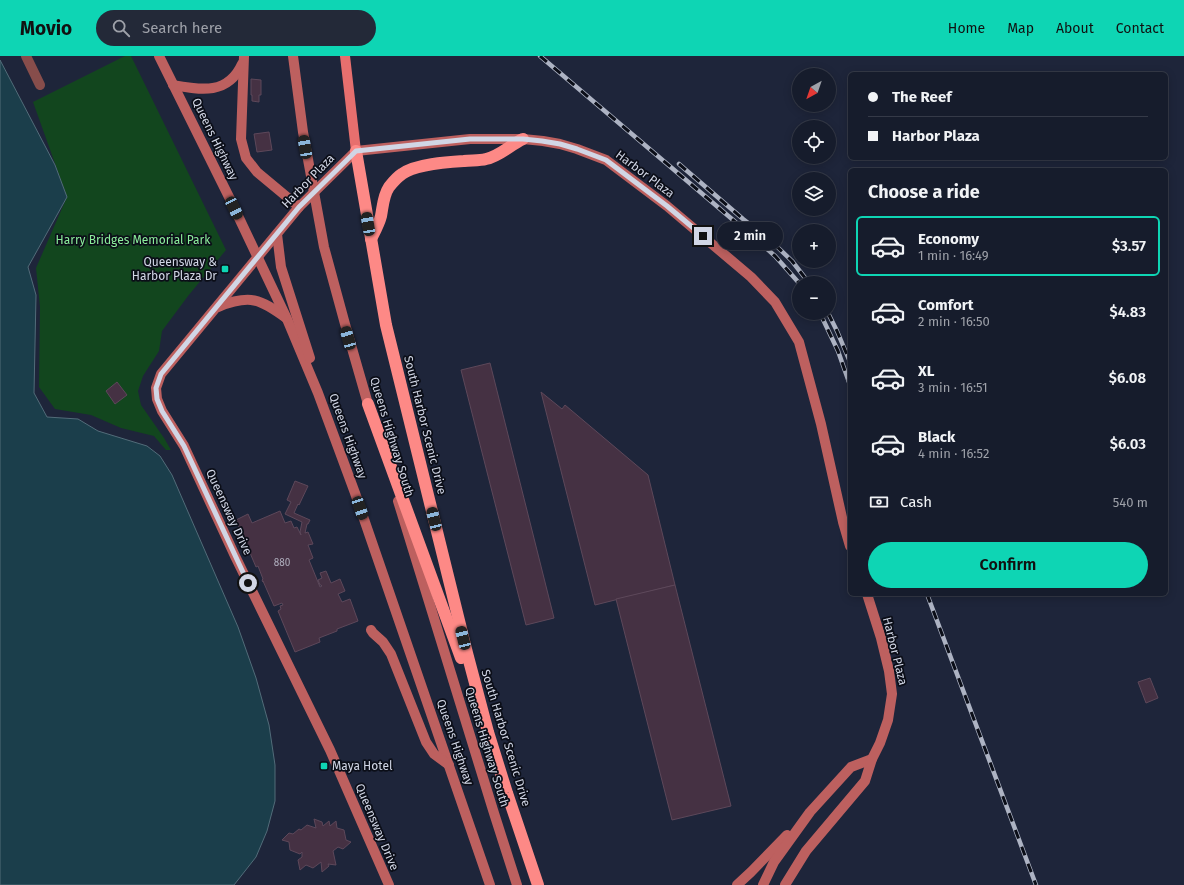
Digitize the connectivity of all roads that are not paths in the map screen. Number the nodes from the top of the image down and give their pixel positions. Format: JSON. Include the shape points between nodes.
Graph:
{"nodes":[{"id":1,"x":26,"y":56,"type":"edge"},
{"id":2,"x":159,"y":56,"type":"edge"},
{"id":3,"x":293,"y":56,"type":"edge"},
{"id":4,"x":345,"y":56,"type":"edge"},
{"id":5,"x":244,"y":58,"type":"edge"},
{"id":6,"x":40,"y":85,"type":"dead end"},
{"id":7,"x":173,"y":85,"type":"junction"},
{"id":8,"x":523,"y":139,"type":"junction"},
{"id":9,"x":356,"y":151,"type":"junction"},
{"id":10,"x":299,"y":207,"type":"junction"},
{"id":11,"x":277,"y":234,"type":"junction"},
{"id":12,"x":371,"y":239,"type":"junction"},
{"id":13,"x":258,"y":258,"type":"junction"},
{"id":14,"x":217,"y":307,"type":"junction"},
{"id":15,"x":287,"y":319,"type":"junction"},
{"id":16,"x":368,"y":404,"type":"junction"},
{"id":17,"x":338,"y":446,"type":"junction"},
{"id":18,"x":848,"y":539,"type":"edge"},
{"id":19,"x":868,"y":596,"type":"edge"},
{"id":20,"x":371,"y":630,"type":"dead end"},
{"id":21,"x":488,"y":732,"type":"junction"},
{"id":22,"x":872,"y":759,"type":"junction"},
{"id":23,"x":450,"y":766,"type":"junction"},
{"id":24,"x":810,"y":812,"type":"junction"},
{"id":25,"x":389,"y":885,"type":"edge"},
{"id":26,"x":490,"y":885,"type":"edge"},
{"id":27,"x":517,"y":885,"type":"edge"},
{"id":28,"x":538,"y":885,"type":"edge"},
{"id":29,"x":736,"y":885,"type":"edge"},
{"id":30,"x":763,"y":885,"type":"edge"},
{"id":31,"x":785,"y":885,"type":"edge"}],
"edges":[{"from":1,"to":6,"type":"street"},
{"from":2,"to":7,"type":"main road","name":"Queens Highway"},
{"from":3,"to":16,"type":"main road","name":"Queens Highway South","via":[[303,132],[324,247]]},
{"from":4,"to":9,"type":"main road","name":"South Harbor Scenic Drive"},
{"from":5,"to":7,"type":"main road","via":[[238,73],[226,84],[209,89]]},
{"from":5,"to":10,"type":"main road","via":[[241,139],[246,158],[257,172]]},
{"from":7,"to":13,"type":"main road","name":"Queens Highway"},
{"from":8,"to":9,"type":"main road","name":"Harbor Plaza","via":[[470,139]]},
{"from":8,"to":12,"type":"highway","via":[[513,143],[497,156],[485,160],[440,163],[413,168],[402,174],[394,181],[385,196],[378,226]]},
{"from":8,"to":18,"type":"main road","name":"Harbor Plaza","via":[[560,144],[606,160],[667,206],[751,277],[775,302],[799,342]]},
{"from":9,"to":10,"type":"main road","name":"Harbor Plaza"},
{"from":9,"to":12,"type":"highway","name":"South Harbor Scenic Drive"},
{"from":10,"to":11,"type":"main road","name":"Harbor Plaza"},
{"from":11,"to":13,"type":"main road","name":"Harbor Plaza"},
{"from":11,"to":17,"type":"main road","via":[[281,267]]},
{"from":12,"to":21,"type":"highway","name":"South Harbor Scenic Drive","via":[[386,324]]},
{"from":13,"to":14,"type":"main road","name":"Queensway Drive"},
{"from":13,"to":15,"type":"main road","name":"Queens Highway"},
{"from":14,"to":15,"type":"main road","via":[[229,302],[250,299],[274,309]]},
{"from":14,"to":25,"type":"main road","name":"Queensway Drive","via":[[161,374],[156,388],[157,399],[184,446],[330,750]]},
{"from":15,"to":17,"type":"main road","name":"Queens Highway"},
{"from":16,"to":21,"type":"highway"},
{"from":16,"to":27,"type":"main road","name":"Queens Highway South"},
{"from":17,"to":23,"type":"main road","name":"Queens Highway"},
{"from":19,"to":22,"type":"main road","name":"Harbor Plaza","via":[[881,638],[892,694],[888,720]]},
{"from":20,"to":23,"type":"main road","via":[[391,654],[426,742],[434,754]]},
{"from":21,"to":28,"type":"highway","name":"South Harbor Scenic Drive"},
{"from":22,"to":24,"type":"main road","via":[[851,767]]},
{"from":22,"to":31,"type":"main road","name":"Harbor Plaza","via":[[866,781],[806,851]]},
{"from":23,"to":26,"type":"main road","name":"Queens Highway"},
{"from":24,"to":29,"type":"main road"},
{"from":24,"to":30,"type":"main road","via":[[774,862]]}]}
